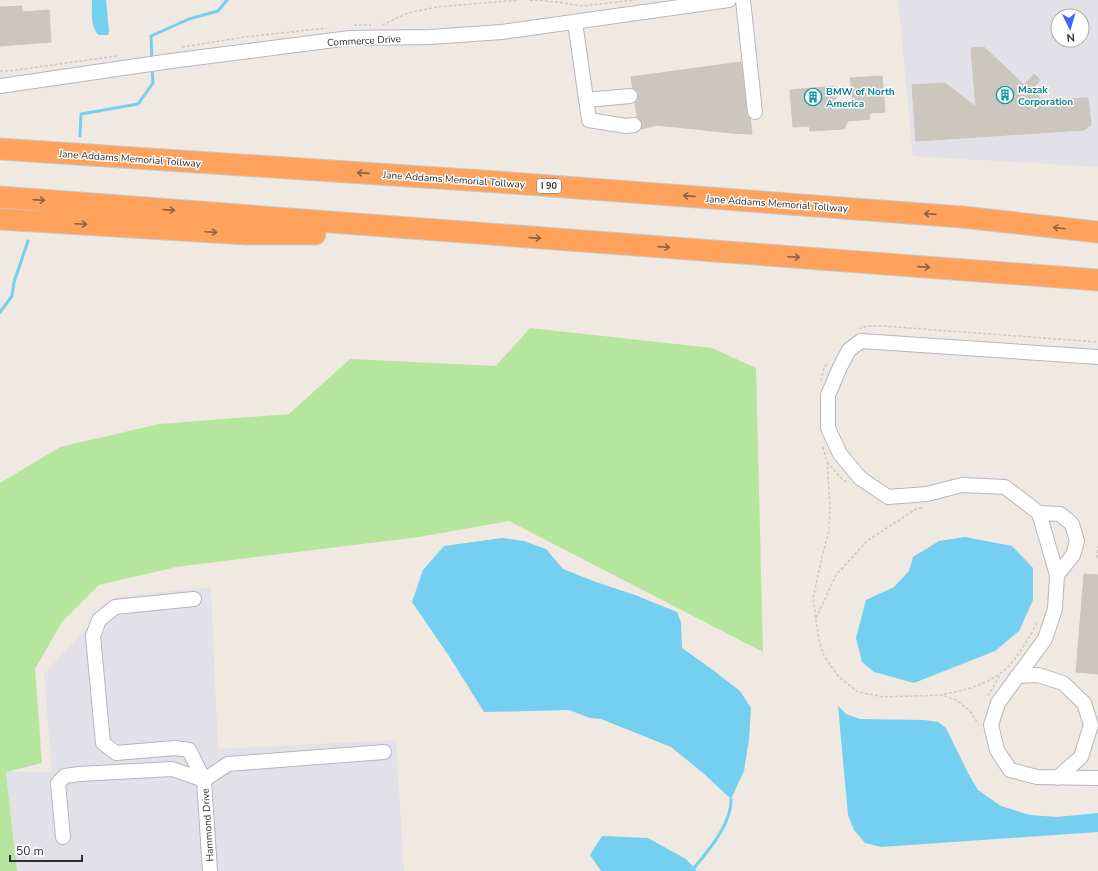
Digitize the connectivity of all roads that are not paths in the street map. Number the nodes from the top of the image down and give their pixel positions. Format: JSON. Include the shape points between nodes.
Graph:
{"nodes":[{"id":1,"x":729,"y":0,"type":"edge"},
{"id":2,"x":743,"y":0,"type":"edge"},
{"id":3,"x":575,"y":22,"type":"junction"},
{"id":4,"x":0,"y":86,"type":"edge"},
{"id":5,"x":630,"y":96,"type":"dead end"},
{"id":6,"x":586,"y":100,"type":"junction"},
{"id":7,"x":755,"y":112,"type":"dead end"},
{"id":8,"x":634,"y":125,"type":"dead end"},
{"id":9,"x":0,"y":149,"type":"edge"},
{"id":10,"x":0,"y":198,"type":"edge"},
{"id":11,"x":0,"y":220,"type":"edge"},
{"id":12,"x":1098,"y":232,"type":"edge"},
{"id":13,"x":496,"y":235,"type":"junction"},
{"id":14,"x":1098,"y":280,"type":"edge"},
{"id":15,"x":1098,"y":357,"type":"edge"},
{"id":16,"x":1039,"y":513,"type":"junction"},
{"id":17,"x":1057,"y":575,"type":"junction"},
{"id":18,"x":194,"y":599,"type":"dead end"},
{"id":19,"x":1017,"y":676,"type":"junction"},
{"id":20,"x":384,"y":752,"type":"dead end"},
{"id":21,"x":1057,"y":778,"type":"junction"},
{"id":22,"x":1098,"y":778,"type":"edge"},
{"id":23,"x":204,"y":780,"type":"junction"},
{"id":24,"x":63,"y":837,"type":"dead end"},
{"id":25,"x":210,"y":871,"type":"edge"}],
"edges":[{"from":1,"to":3,"type":"street","name":"Commerce Drive"},
{"from":2,"to":7,"type":"street"},
{"from":3,"to":4,"type":"street","name":"Commerce Drive","via":[[430,37],[350,38]]},
{"from":3,"to":6,"type":"street"},
{"from":5,"to":6,"type":"street"},
{"from":6,"to":8,"type":"street","via":[[589,120]]},
{"from":12,"to":9,"type":"highway","name":"Jane Addams Memorial Tollway","number":"I 90","one_way":true,"via":[[954,216]]},
{"from":10,"to":13,"type":"highway","one_way":true},
{"from":11,"to":13,"type":"highway","one_way":true,"via":[[247,234]]},
{"from":13,"to":14,"type":"highway","one_way":true},
{"from":15,"to":16,"type":"street","via":[[861,341],[849,350],[828,395],[828,428],[840,454],[860,478],[888,497],[927,494],[962,485],[1005,487]]},
{"from":16,"to":17,"type":"street"},
{"from":16,"to":17,"type":"street","via":[[1060,514],[1072,524],[1077,541],[1073,555]]},
{"from":17,"to":19,"type":"street","via":[[1055,609],[1044,639]]},
{"from":18,"to":23,"type":"street","via":[[115,606],[99,620],[93,636],[103,743],[116,753],[174,748],[188,750]]},
{"from":19,"to":21,"type":"street","via":[[998,703],[991,725],[997,750],[1010,770],[1036,777]]},
{"from":19,"to":21,"type":"street","via":[[1038,675],[1063,683],[1084,703],[1091,725],[1081,757]]},
{"from":20,"to":23,"type":"street","via":[[228,764]]},
{"from":21,"to":22,"type":"street"},
{"from":23,"to":24,"type":"street","via":[[172,769],[65,776],[58,783]]},
{"from":23,"to":25,"type":"street","name":"Hammond Drive"}]}
